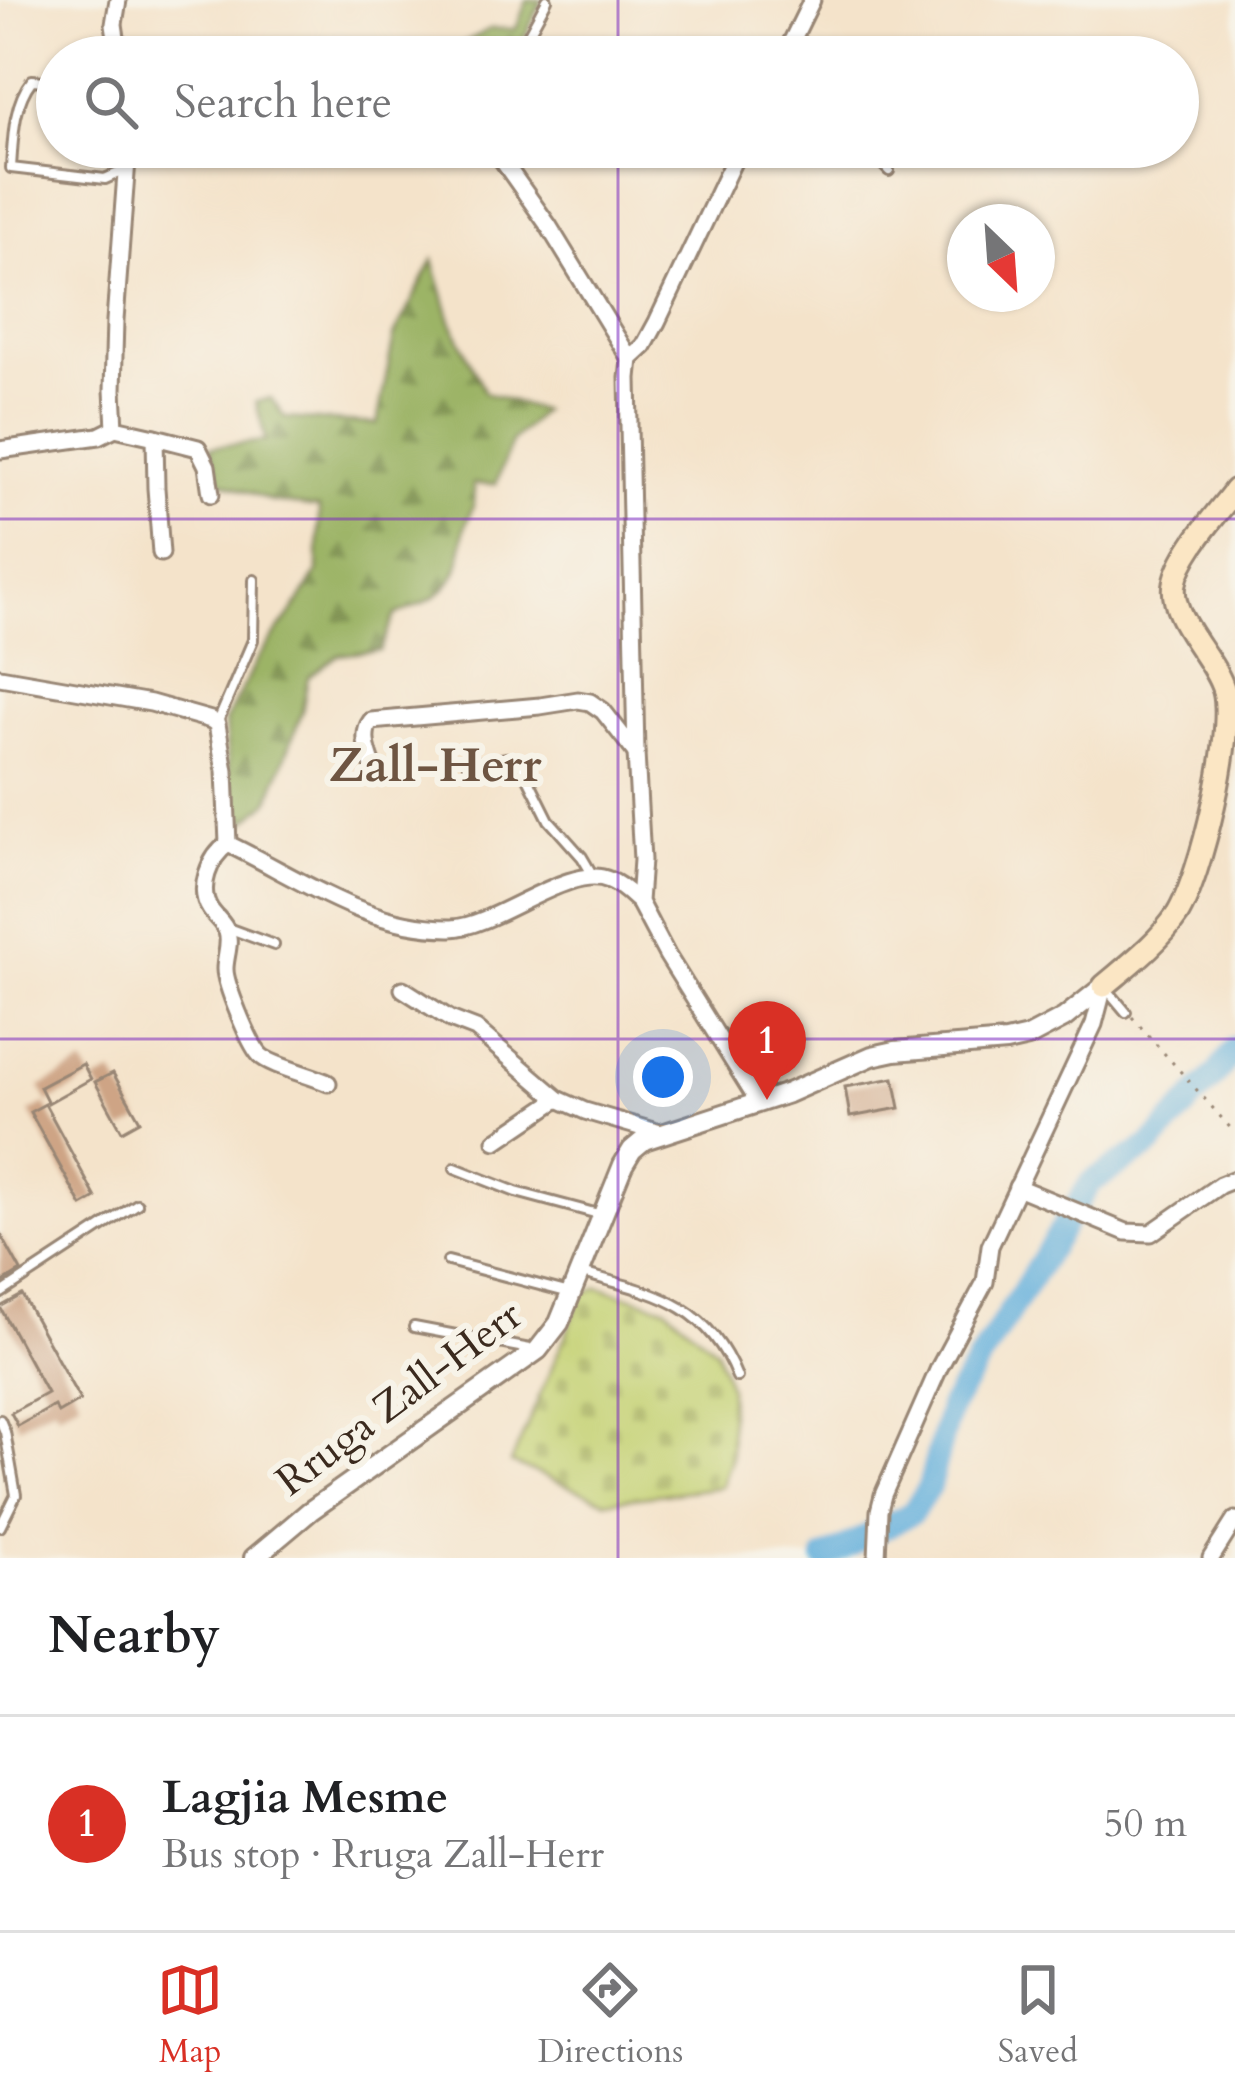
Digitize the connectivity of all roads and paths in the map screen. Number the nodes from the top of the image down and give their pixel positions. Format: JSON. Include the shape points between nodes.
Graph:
{"nodes":[{"id":1,"x":118,"y":0,"type":"edge"},
{"id":2,"x":548,"y":0,"type":"edge"},
{"id":3,"x":812,"y":0,"type":"edge"},
{"id":4,"x":116,"y":36,"type":"edge"},
{"id":5,"x":528,"y":36,"type":"edge"},
{"id":6,"x":794,"y":36,"type":"edge"},
{"id":7,"x":36,"y":80,"type":"edge"},
{"id":8,"x":508,"y":168,"type":"edge"},
{"id":9,"x":730,"y":168,"type":"edge"},
{"id":10,"x":886,"y":168,"type":"edge"},
{"id":11,"x":126,"y":170,"type":"joint"},
{"id":12,"x":889,"y":171,"type":"dead end"},
{"id":13,"x":630,"y":359,"type":"junction"},
{"id":14,"x":115,"y":428,"type":"junction"},
{"id":15,"x":155,"y":436,"type":"junction"},
{"id":16,"x":0,"y":450,"type":"edge"},
{"id":17,"x":1235,"y":490,"type":"edge"},
{"id":18,"x":211,"y":494,"type":"dead end"},
{"id":19,"x":161,"y":553,"type":"dead end"},
{"id":20,"x":254,"y":580,"type":"dead end"},
{"id":21,"x":0,"y":677,"type":"edge"},
{"id":22,"x":217,"y":724,"type":"junction"},
{"id":23,"x":636,"y":753,"type":"junction"},
{"id":24,"x":468,"y":765,"type":"dead end"},
{"id":25,"x":376,"y":775,"type":"dead end"},
{"id":26,"x":228,"y":844,"type":"junction"},
{"id":27,"x":593,"y":875,"type":"junction"},
{"id":28,"x":639,"y":902,"type":"junction"},
{"id":29,"x":225,"y":927,"type":"junction"},
{"id":30,"x":274,"y":945,"type":"dead end"},
{"id":31,"x":1104,"y":986,"type":"junction"},
{"id":32,"x":403,"y":989,"type":"dead end"},
{"id":33,"x":1126,"y":1012,"type":"joint"},
{"id":34,"x":328,"y":1084,"type":"dead end"},
{"id":35,"x":559,"y":1099,"type":"junction"},
{"id":36,"x":759,"y":1103,"type":"junction"},
{"id":37,"x":660,"y":1133,"type":"junction"},
{"id":38,"x":1235,"y":1133,"type":"edge"},
{"id":39,"x":496,"y":1141,"type":"dead end"},
{"id":40,"x":455,"y":1168,"type":"dead end"},
{"id":41,"x":1235,"y":1179,"type":"edge"},
{"id":42,"x":1017,"y":1187,"type":"junction"},
{"id":43,"x":137,"y":1204,"type":"dead end"},
{"id":44,"x":603,"y":1215,"type":"junction"},
{"id":45,"x":448,"y":1261,"type":"dead end"},
{"id":46,"x":580,"y":1273,"type":"junction"},
{"id":47,"x":0,"y":1294,"type":"edge"},
{"id":48,"x":572,"y":1294,"type":"junction"},
{"id":49,"x":414,"y":1327,"type":"dead end"},
{"id":50,"x":538,"y":1350,"type":"junction"},
{"id":51,"x":737,"y":1377,"type":"dead end"},
{"id":52,"x":0,"y":1420,"type":"edge"},
{"id":53,"x":3,"y":1434,"type":"edge"},
{"id":54,"x":1235,"y":1520,"type":"edge"},
{"id":55,"x":0,"y":1527,"type":"edge"},
{"id":56,"x":254,"y":1558,"type":"edge"},
{"id":57,"x":877,"y":1558,"type":"edge"},
{"id":58,"x":1211,"y":1558,"type":"edge"}],
"edges":[{"from":1,"to":4,"type":"street"},
{"from":2,"to":5,"type":"lane"},
{"from":3,"to":6,"type":"street"},
{"from":7,"to":11,"type":"lane","via":[[26,86],[15,120],[11,168],[105,179]]},
{"from":8,"to":13,"type":"street"},
{"from":9,"to":13,"type":"street","via":[[657,322]]},
{"from":10,"to":12,"type":"lane"},
{"from":11,"to":14,"type":"street"},
{"from":13,"to":23,"type":"street"},
{"from":14,"to":15,"type":"street"},
{"from":14,"to":16,"type":"street"},
{"from":15,"to":18,"type":"street","via":[[198,448]]},
{"from":15,"to":19,"type":"street"},
{"from":17,"to":31,"type":"main road","name":"Rruga Zall-Herr","via":[[1175,582],[1174,600],[1217,674],[1227,712],[1200,866],[1162,935]]},
{"from":20,"to":22,"type":"lane","via":[[253,640]]},
{"from":21,"to":22,"type":"street","via":[[151,703]]},
{"from":22,"to":26,"type":"street"},
{"from":23,"to":25,"type":"street","via":[[603,711],[578,700],[370,721],[365,740]]},
{"from":23,"to":28,"type":"street"},
{"from":24,"to":27,"type":"lane","via":[[520,762],[549,820]]},
{"from":26,"to":27,"type":"street","via":[[331,898],[405,924],[471,924]]},
{"from":26,"to":29,"type":"street","via":[[204,886]]},
{"from":27,"to":28,"type":"street"},
{"from":28,"to":36,"type":"street"},
{"from":29,"to":30,"type":"lane"},
{"from":29,"to":34,"type":"street","via":[[224,975],[257,1053]]},
{"from":31,"to":33,"type":"lane"},
{"from":31,"to":36,"type":"street","name":"Rruga Zall-Herr","via":[[1028,1037],[895,1051]]},
{"from":31,"to":42,"type":"street","via":[[1086,1043]]},
{"from":32,"to":35,"type":"street","via":[[476,1029]]},
{"from":33,"to":38,"type":"path"},
{"from":35,"to":37,"type":"street"},
{"from":35,"to":39,"type":"street"},
{"from":36,"to":37,"type":"street","name":"Rruga Zall-Herr"},
{"from":37,"to":44,"type":"street","name":"Rruga Zall-Herr","via":[[632,1150]]},
{"from":40,"to":44,"type":"lane"},
{"from":41,"to":42,"type":"street","via":[[1151,1233],[1126,1232]]},
{"from":42,"to":57,"type":"street","via":[[990,1246],[985,1282],[889,1480]]},
{"from":43,"to":47,"type":"lane"},
{"from":44,"to":46,"type":"street","name":"Rruga Zall-Herr"},
{"from":45,"to":48,"type":"lane"},
{"from":46,"to":48,"type":"street","name":"Rruga Zall-Herr"},
{"from":46,"to":51,"type":"lane","via":[[668,1298],[714,1335]]},
{"from":48,"to":50,"type":"street","name":"Rruga Zall-Herr"},
{"from":49,"to":50,"type":"lane"},
{"from":50,"to":56,"type":"street","name":"Rruga Zall-Herr"},
{"from":52,"to":53,"type":"lane"},
{"from":53,"to":55,"type":"lane","via":[[16,1495]]},
{"from":54,"to":58,"type":"street"}]}
